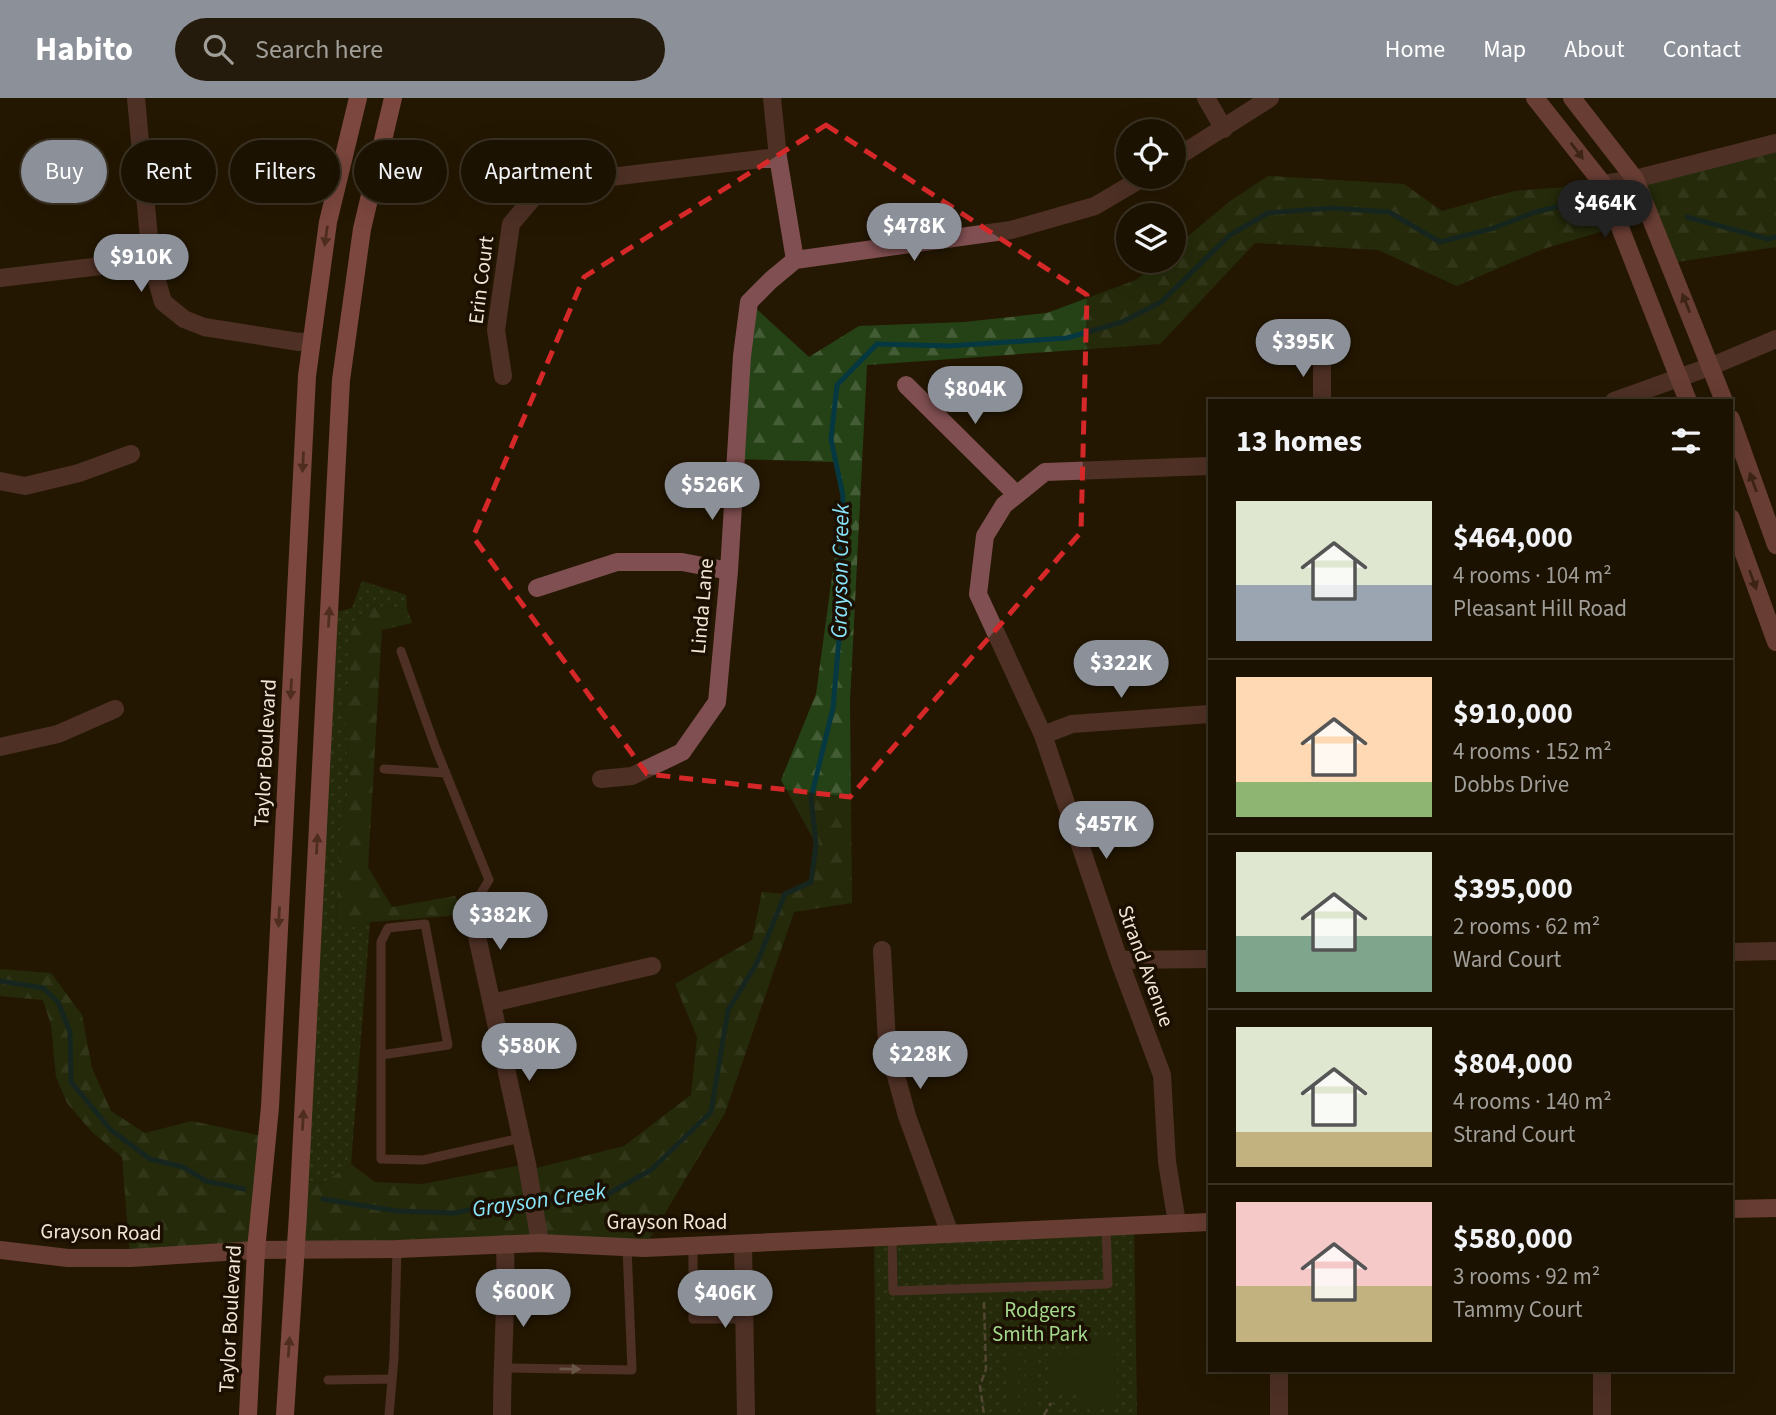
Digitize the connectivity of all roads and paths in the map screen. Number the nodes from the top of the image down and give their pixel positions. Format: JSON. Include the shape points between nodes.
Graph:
{"nodes":[{"id":1,"x":136,"y":98,"type":"edge"},
{"id":2,"x":358,"y":98,"type":"edge"},
{"id":3,"x":393,"y":98,"type":"edge"},
{"id":4,"x":772,"y":98,"type":"edge"},
{"id":5,"x":1206,"y":98,"type":"edge"},
{"id":6,"x":1270,"y":98,"type":"edge"},
{"id":7,"x":1535,"y":98,"type":"edge"},
{"id":8,"x":1572,"y":98,"type":"edge"},
{"id":9,"x":1224,"y":129,"type":"junction"},
{"id":10,"x":1776,"y":144,"type":"edge"},
{"id":11,"x":1186,"y":152,"type":"edge"},
{"id":12,"x":778,"y":157,"type":"junction"},
{"id":13,"x":1635,"y":179,"type":"junction"},
{"id":14,"x":1603,"y":184,"type":"junction"},
{"id":15,"x":1124,"y":189,"type":"edge"},
{"id":16,"x":151,"y":260,"type":"junction"},
{"id":17,"x":795,"y":260,"type":"junction"},
{"id":18,"x":0,"y":278,"type":"edge"},
{"id":19,"x":1776,"y":339,"type":"edge"},
{"id":20,"x":311,"y":341,"type":"junction"},
{"id":21,"x":1322,"y":357,"type":"dead end"},
{"id":22,"x":1712,"y":366,"type":"junction"},
{"id":23,"x":503,"y":376,"type":"dead end"},
{"id":24,"x":1679,"y":377,"type":"junction"},
{"id":25,"x":906,"y":386,"type":"dead end"},
{"id":26,"x":1322,"y":399,"type":"edge"},
{"id":27,"x":1619,"y":399,"type":"edge"},
{"id":28,"x":1687,"y":399,"type":"edge"},
{"id":29,"x":1723,"y":399,"type":"edge"},
{"id":30,"x":1733,"y":425,"type":"edge"},
{"id":31,"x":131,"y":454,"type":"dead end"},
{"id":32,"x":1208,"y":466,"type":"edge"},
{"id":33,"x":0,"y":481,"type":"edge"},
{"id":34,"x":1017,"y":495,"type":"junction"},
{"id":35,"x":1733,"y":524,"type":"edge"},
{"id":36,"x":1776,"y":545,"type":"edge"},
{"id":37,"x":729,"y":571,"type":"junction"},
{"id":38,"x":537,"y":588,"type":"dead end"},
{"id":39,"x":1776,"y":642,"type":"edge"},
{"id":40,"x":401,"y":651,"type":"dead end"},
{"id":41,"x":116,"y":709,"type":"dead end"},
{"id":42,"x":1208,"y":715,"type":"edge"},
{"id":43,"x":1043,"y":735,"type":"junction"},
{"id":44,"x":0,"y":747,"type":"edge"},
{"id":45,"x":384,"y":769,"type":"dead end"},
{"id":46,"x":446,"y":773,"type":"junction"},
{"id":47,"x":601,"y":779,"type":"dead end"},
{"id":48,"x":471,"y":909,"type":"joint"},
{"id":49,"x":882,"y":950,"type":"dead end"},
{"id":50,"x":1776,"y":951,"type":"edge"},
{"id":51,"x":1733,"y":952,"type":"edge"},
{"id":52,"x":1208,"y":959,"type":"edge"},
{"id":53,"x":1119,"y":960,"type":"junction"},
{"id":54,"x":652,"y":966,"type":"dead end"},
{"id":55,"x":492,"y":1003,"type":"junction"},
{"id":56,"x":381,"y":1055,"type":"junction"},
{"id":57,"x":522,"y":1138,"type":"junction"},
{"id":58,"x":1776,"y":1208,"type":"edge"},
{"id":59,"x":1733,"y":1209,"type":"edge"},
{"id":60,"x":1208,"y":1222,"type":"edge"},
{"id":61,"x":1177,"y":1223,"type":"junction"},
{"id":62,"x":1106,"y":1226,"type":"junction"},
{"id":63,"x":950,"y":1234,"type":"junction"},
{"id":64,"x":892,"y":1237,"type":"junction"},
{"id":65,"x":540,"y":1243,"type":"junction"},
{"id":66,"x":505,"y":1244,"type":"junction"},
{"id":67,"x":743,"y":1244,"type":"junction"},
{"id":68,"x":693,"y":1246,"type":"junction"},
{"id":69,"x":627,"y":1247,"type":"junction"},
{"id":70,"x":397,"y":1249,"type":"junction"},
{"id":71,"x":0,"y":1250,"type":"edge"},
{"id":72,"x":256,"y":1250,"type":"junction"},
{"id":73,"x":296,"y":1251,"type":"junction"},
{"id":74,"x":984,"y":1288,"type":"junction"},
{"id":75,"x":745,"y":1319,"type":"junction"},
{"id":76,"x":502,"y":1368,"type":"junction"},
{"id":77,"x":1279,"y":1372,"type":"edge"},
{"id":78,"x":1602,"y":1372,"type":"edge"},
{"id":79,"x":392,"y":1379,"type":"junction"},
{"id":80,"x":328,"y":1380,"type":"dead end"},
{"id":81,"x":1051,"y":1404,"type":"dead end"},
{"id":82,"x":248,"y":1415,"type":"edge"},
{"id":83,"x":285,"y":1415,"type":"edge"},
{"id":84,"x":389,"y":1415,"type":"edge"},
{"id":85,"x":502,"y":1415,"type":"edge"},
{"id":86,"x":746,"y":1415,"type":"edge"},
{"id":87,"x":984,"y":1415,"type":"edge"},
{"id":88,"x":1044,"y":1415,"type":"edge"},
{"id":89,"x":1279,"y":1415,"type":"edge"},
{"id":90,"x":1602,"y":1415,"type":"edge"}],
"edges":[{"from":1,"to":16,"type":"street"},
{"from":2,"to":20,"type":"main road","name":"Taylor Boulevard","one_way":true,"via":[[328,222]]},
{"from":73,"to":3,"type":"main road","one_way":true,"via":[[341,380],[362,229]]},
{"from":4,"to":12,"type":"street"},
{"from":5,"to":9,"type":"street"},
{"from":6,"to":9,"type":"street"},
{"from":7,"to":14,"type":"street","one_way":true},
{"from":8,"to":13,"type":"street"},
{"from":9,"to":11,"type":"street"},
{"from":10,"to":13,"type":"street"},
{"from":12,"to":17,"type":"street"},
{"from":12,"to":23,"type":"street","name":"Erin Court","via":[[544,185],[511,224],[496,330]]},
{"from":13,"to":14,"type":"street"},
{"from":22,"to":13,"type":"street","one_way":true},
{"from":14,"to":24,"type":"street"},
{"from":15,"to":17,"type":"street","via":[[1095,206],[1011,230]]},
{"from":16,"to":18,"type":"street"},
{"from":16,"to":20,"type":"street","via":[[163,302],[184,319],[204,327]]},
{"from":17,"to":37,"type":"street","name":"Linda Lane","via":[[750,302],[742,356]]},
{"from":19,"to":22,"type":"street"},
{"from":20,"to":72,"type":"main road","name":"Taylor Boulevard","one_way":true,"via":[[270,1107]]},
{"from":21,"to":26,"type":"street"},
{"from":22,"to":24,"type":"street"},
{"from":22,"to":29,"type":"street"},
{"from":24,"to":27,"type":"street"},
{"from":24,"to":28,"type":"street"},
{"from":25,"to":34,"type":"street"},
{"from":36,"to":30,"type":"street","one_way":true},
{"from":31,"to":33,"type":"street","via":[[25,486]]},
{"from":32,"to":34,"type":"street","name":"Strand Avenue","via":[[1045,472]]},
{"from":34,"to":43,"type":"street","name":"Strand Avenue","via":[[1004,505],[985,536],[978,594]]},
{"from":35,"to":39,"type":"street","one_way":true},
{"from":37,"to":38,"type":"street","via":[[682,562],[617,562]]},
{"from":37,"to":47,"type":"street","name":"Linda Lane","via":[[717,702],[682,752],[632,776]]},
{"from":40,"to":46,"type":"lane"},
{"from":41,"to":44,"type":"street","via":[[58,734]]},
{"from":42,"to":43,"type":"street","via":[[1072,724]]},
{"from":43,"to":53,"type":"street","name":"Strand Avenue"},
{"from":45,"to":46,"type":"lane"},
{"from":46,"to":48,"type":"lane","via":[[489,880]]},
{"from":48,"to":55,"type":"street"},
{"from":49,"to":63,"type":"street","via":[[887,1043],[907,1116]]},
{"from":50,"to":51,"type":"street"},
{"from":52,"to":53,"type":"street"},
{"from":53,"to":61,"type":"street","name":"Strand Avenue","via":[[1162,1076],[1167,1162]]},
{"from":54,"to":55,"type":"street"},
{"from":55,"to":57,"type":"street"},
{"from":56,"to":56,"type":"lane","via":[[382,942],[388,928],[425,924],[448,1045]]},
{"from":56,"to":57,"type":"lane","via":[[381,1159],[423,1160]]},
{"from":57,"to":65,"type":"street"},
{"from":58,"to":59,"type":"street"},
{"from":60,"to":61,"type":"street","name":"Grayson Road"},
{"from":61,"to":62,"type":"street","name":"Grayson Road"},
{"from":62,"to":63,"type":"street","name":"Grayson Road"},
{"from":62,"to":74,"type":"lane","via":[[1108,1284]]},
{"from":63,"to":64,"type":"street","name":"Grayson Road"},
{"from":64,"to":67,"type":"street","name":"Grayson Road"},
{"from":64,"to":74,"type":"lane","via":[[893,1291]]},
{"from":65,"to":66,"type":"street","name":"Grayson Road"},
{"from":65,"to":69,"type":"street","name":"Grayson Road"},
{"from":66,"to":70,"type":"street","name":"Grayson Road"},
{"from":66,"to":76,"type":"street"},
{"from":67,"to":68,"type":"street","name":"Grayson Road"},
{"from":67,"to":75,"type":"street"},
{"from":68,"to":69,"type":"street","name":"Grayson Road"},
{"from":68,"to":75,"type":"lane","via":[[693,1319]]},
{"from":76,"to":69,"type":"lane","one_way":true,"via":[[632,1370]]},
{"from":70,"to":73,"type":"street","name":"Grayson Road"},
{"from":70,"to":79,"type":"lane"},
{"from":71,"to":72,"type":"street","name":"Grayson Road","via":[[68,1258],[130,1258]]},
{"from":72,"to":73,"type":"street","name":"Grayson Road"},
{"from":72,"to":82,"type":"main road","name":"Taylor Boulevard"},
{"from":83,"to":73,"type":"main road","one_way":true},
{"from":74,"to":87,"type":"path","via":[[986,1368],[980,1386]]},
{"from":75,"to":86,"type":"street"},
{"from":76,"to":85,"type":"street"},
{"from":77,"to":89,"type":"street"},
{"from":78,"to":90,"type":"street"},
{"from":79,"to":80,"type":"lane"},
{"from":79,"to":84,"type":"lane"},
{"from":81,"to":88,"type":"path"}]}
